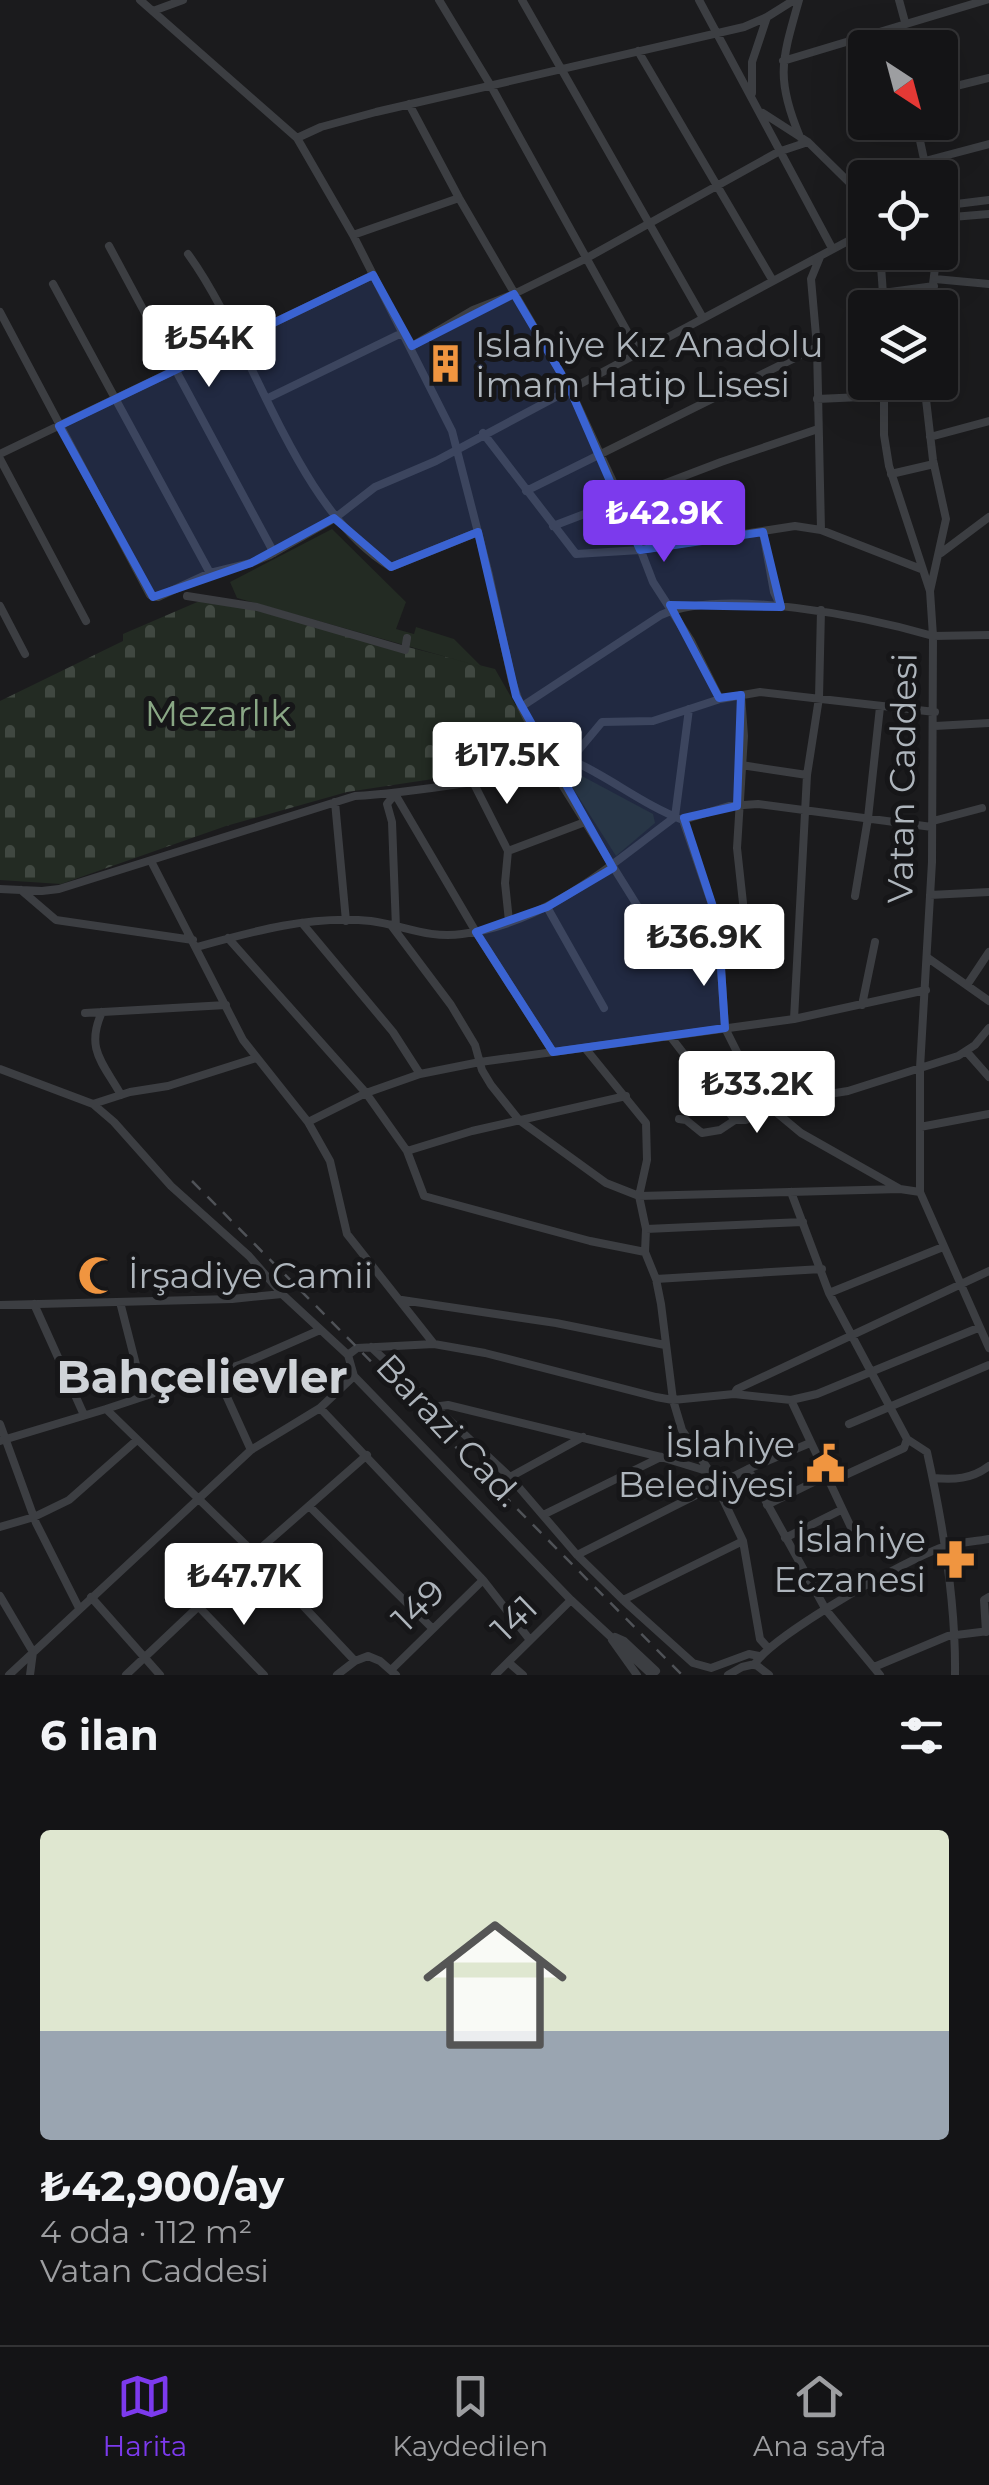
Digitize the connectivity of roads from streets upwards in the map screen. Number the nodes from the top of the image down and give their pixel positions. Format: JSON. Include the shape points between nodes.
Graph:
{"nodes":[{"id":1,"x":140,"y":0,"type":"edge"},
{"id":2,"x":183,"y":0,"type":"edge"},
{"id":3,"x":438,"y":0,"type":"edge"},
{"id":4,"x":522,"y":0,"type":"edge"},
{"id":5,"x":698,"y":0,"type":"edge"},
{"id":6,"x":796,"y":0,"type":"edge"},
{"id":7,"x":899,"y":0,"type":"edge"},
{"id":8,"x":986,"y":0,"type":"edge"},
{"id":9,"x":153,"y":11,"type":"junction"},
{"id":10,"x":767,"y":18,"type":"junction"},
{"id":11,"x":904,"y":22,"type":"junction"},
{"id":12,"x":717,"y":32,"type":"junction"},
{"id":13,"x":638,"y":51,"type":"junction"},
{"id":14,"x":783,"y":60,"type":"junction"},
{"id":15,"x":562,"y":69,"type":"junction"},
{"id":16,"x":989,"y":78,"type":"edge"},
{"id":17,"x":491,"y":86,"type":"junction"},
{"id":18,"x":958,"y":86,"type":"edge"},
{"id":19,"x":752,"y":97,"type":"junction"},
{"id":20,"x":409,"y":104,"type":"junction"},
{"id":21,"x":760,"y":110,"type":"junction"},
{"id":22,"x":297,"y":138,"type":"junction"},
{"id":23,"x":804,"y":140,"type":"junction"},
{"id":24,"x":989,"y":144,"type":"edge"},
{"id":25,"x":778,"y":152,"type":"junction"},
{"id":26,"x":929,"y":160,"type":"edge"},
{"id":27,"x":848,"y":182,"type":"edge"},
{"id":28,"x":717,"y":187,"type":"junction"},
{"id":29,"x":459,"y":198,"type":"junction"},
{"id":30,"x":989,"y":200,"type":"edge"},
{"id":31,"x":958,"y":204,"type":"edge"},
{"id":32,"x":989,"y":214,"type":"edge"},
{"id":33,"x":958,"y":217,"type":"edge"},
{"id":34,"x":648,"y":223,"type":"junction"},
{"id":35,"x":353,"y":235,"type":"junction"},
{"id":36,"x":848,"y":240,"type":"edge"},
{"id":37,"x":109,"y":246,"type":"dead end"},
{"id":38,"x":832,"y":248,"type":"junction"},
{"id":39,"x":188,"y":254,"type":"dead end"},
{"id":40,"x":822,"y":255,"type":"junction"},
{"id":41,"x":584,"y":259,"type":"junction"},
{"id":42,"x":935,"y":270,"type":"edge"},
{"id":43,"x":373,"y":275,"type":"junction"},
{"id":44,"x":773,"y":281,"type":"junction"},
{"id":45,"x":934,"y":283,"type":"junction"},
{"id":46,"x":53,"y":284,"type":"dead end"},
{"id":47,"x":989,"y":284,"type":"edge"},
{"id":48,"x":898,"y":290,"type":"edge"},
{"id":49,"x":933,"y":290,"type":"edge"},
{"id":50,"x":514,"y":294,"type":"junction"},
{"id":51,"x":0,"y":312,"type":"edge"},
{"id":52,"x":703,"y":318,"type":"junction"},
{"id":53,"x":404,"y":332,"type":"junction"},
{"id":54,"x":238,"y":340,"type":"junction"},
{"id":55,"x":412,"y":346,"type":"junction"},
{"id":56,"x":818,"y":348,"type":"junction"},
{"id":57,"x":639,"y":353,"type":"junction"},
{"id":58,"x":176,"y":369,"type":"junction"},
{"id":59,"x":569,"y":387,"type":"junction"},
{"id":60,"x":117,"y":398,"type":"junction"},
{"id":61,"x":268,"y":398,"type":"junction"},
{"id":62,"x":848,"y":398,"type":"edge"},
{"id":63,"x":817,"y":399,"type":"junction"},
{"id":64,"x":884,"y":400,"type":"edge"},
{"id":65,"x":926,"y":400,"type":"edge"},
{"id":66,"x":989,"y":422,"type":"edge"},
{"id":67,"x":59,"y":426,"type":"junction"},
{"id":68,"x":818,"y":429,"type":"junction"},
{"id":69,"x":483,"y":433,"type":"junction"},
{"id":70,"x":930,"y":438,"type":"junction"},
{"id":71,"x":458,"y":449,"type":"junction"},
{"id":72,"x":599,"y":455,"type":"junction"},
{"id":73,"x":0,"y":457,"type":"edge"},
{"id":74,"x":934,"y":464,"type":"junction"},
{"id":75,"x":891,"y":474,"type":"junction"},
{"id":76,"x":526,"y":491,"type":"junction"},
{"id":77,"x":621,"y":499,"type":"junction"},
{"id":78,"x":989,"y":517,"type":"edge"},
{"id":79,"x":335,"y":518,"type":"junction"},
{"id":80,"x":552,"y":526,"type":"junction"},
{"id":81,"x":821,"y":530,"type":"junction"},
{"id":82,"x":478,"y":532,"type":"junction"},
{"id":83,"x":763,"y":532,"type":"junction"},
{"id":84,"x":640,"y":550,"type":"junction"},
{"id":85,"x":274,"y":553,"type":"junction"},
{"id":86,"x":940,"y":554,"type":"junction"},
{"id":87,"x":921,"y":568,"type":"junction"},
{"id":88,"x":210,"y":573,"type":"junction"},
{"id":89,"x":930,"y":591,"type":"junction"},
{"id":90,"x":187,"y":596,"type":"dead end"},
{"id":91,"x":0,"y":606,"type":"edge"},
{"id":92,"x":781,"y":607,"type":"junction"},
{"id":93,"x":671,"y":610,"type":"junction"},
{"id":94,"x":821,"y":610,"type":"junction"},
{"id":95,"x":86,"y":621,"type":"dead end"},
{"id":96,"x":989,"y":635,"type":"edge"},
{"id":97,"x":933,"y":636,"type":"junction"},
{"id":98,"x":406,"y":638,"type":"dead end"},
{"id":99,"x":25,"y":654,"type":"dead end"},
{"id":100,"x":741,"y":696,"type":"junction"},
{"id":101,"x":820,"y":698,"type":"junction"},
{"id":102,"x":720,"y":699,"type":"junction"},
{"id":103,"x":521,"y":707,"type":"junction"},
{"id":104,"x":880,"y":707,"type":"junction"},
{"id":105,"x":688,"y":709,"type":"junction"},
{"id":106,"x":934,"y":712,"type":"junction"},
{"id":107,"x":989,"y":723,"type":"edge"},
{"id":108,"x":935,"y":726,"type":"junction"},
{"id":109,"x":546,"y":751,"type":"junction"},
{"id":110,"x":572,"y":758,"type":"junction"},
{"id":111,"x":741,"y":765,"type":"junction"},
{"id":112,"x":554,"y":772,"type":"junction"},
{"id":113,"x":807,"y":775,"type":"junction"},
{"id":114,"x":472,"y":780,"type":"junction"},
{"id":115,"x":395,"y":794,"type":"junction"},
{"id":116,"x":335,"y":802,"type":"junction"},
{"id":117,"x":738,"y":806,"type":"junction"},
{"id":118,"x":982,"y":808,"type":"dead end"},
{"id":119,"x":804,"y":812,"type":"junction"},
{"id":120,"x":868,"y":818,"type":"junction"},
{"id":121,"x":679,"y":819,"type":"junction"},
{"id":122,"x":585,"y":822,"type":"junction"},
{"id":123,"x":933,"y":824,"type":"junction"},
{"id":124,"x":508,"y":851,"type":"junction"},
{"id":125,"x":152,"y":862,"type":"junction"},
{"id":126,"x":613,"y":868,"type":"junction"},
{"id":127,"x":0,"y":888,"type":"edge"},
{"id":128,"x":21,"y":890,"type":"junction"},
{"id":129,"x":989,"y":892,"type":"edge"},
{"id":130,"x":930,"y":895,"type":"junction"},
{"id":131,"x":855,"y":896,"type":"dead end"},
{"id":132,"x":743,"y":904,"type":"dead end"},
{"id":133,"x":548,"y":906,"type":"junction"},
{"id":134,"x":346,"y":921,"type":"junction"},
{"id":135,"x":509,"y":921,"type":"junction"},
{"id":136,"x":302,"y":923,"type":"junction"},
{"id":137,"x":650,"y":926,"type":"dead end"},
{"id":138,"x":394,"y":927,"type":"junction"},
{"id":139,"x":476,"y":932,"type":"junction"},
{"id":140,"x":228,"y":938,"type":"junction"},
{"id":141,"x":875,"y":942,"type":"dead end"},
{"id":142,"x":195,"y":943,"type":"junction"},
{"id":143,"x":989,"y":952,"type":"edge"},
{"id":144,"x":928,"y":958,"type":"junction"},
{"id":145,"x":967,"y":985,"type":"junction"},
{"id":146,"x":926,"y":990,"type":"junction"},
{"id":147,"x":989,"y":1001,"type":"edge"},
{"id":148,"x":226,"y":1005,"type":"junction"},
{"id":149,"x":862,"y":1005,"type":"junction"},
{"id":150,"x":604,"y":1008,"type":"dead end"},
{"id":151,"x":102,"y":1012,"type":"junction"},
{"id":152,"x":85,"y":1013,"type":"dead end"},
{"id":153,"x":794,"y":1019,"type":"junction"},
{"id":154,"x":725,"y":1028,"type":"junction"},
{"id":155,"x":989,"y":1028,"type":"edge"},
{"id":156,"x":670,"y":1036,"type":"junction"},
{"id":157,"x":586,"y":1048,"type":"junction"},
{"id":158,"x":966,"y":1051,"type":"junction"},
{"id":159,"x":553,"y":1052,"type":"junction"},
{"id":160,"x":256,"y":1058,"type":"junction"},
{"id":161,"x":480,"y":1062,"type":"junction"},
{"id":162,"x":920,"y":1068,"type":"junction"},
{"id":163,"x":0,"y":1069,"type":"edge"},
{"id":164,"x":420,"y":1074,"type":"junction"},
{"id":165,"x":989,"y":1077,"type":"edge"},
{"id":166,"x":758,"y":1092,"type":"junction"},
{"id":167,"x":366,"y":1093,"type":"junction"},
{"id":168,"x":121,"y":1095,"type":"junction"},
{"id":169,"x":626,"y":1096,"type":"junction"},
{"id":170,"x":93,"y":1104,"type":"junction"},
{"id":171,"x":771,"y":1108,"type":"junction"},
{"id":172,"x":989,"y":1114,"type":"edge"},
{"id":173,"x":679,"y":1119,"type":"dead end"},
{"id":174,"x":519,"y":1120,"type":"junction"},
{"id":175,"x":734,"y":1120,"type":"junction"},
{"id":176,"x":308,"y":1122,"type":"junction"},
{"id":177,"x":920,"y":1128,"type":"junction"},
{"id":178,"x":407,"y":1151,"type":"junction"},
{"id":179,"x":900,"y":1190,"type":"junction"},
{"id":180,"x":791,"y":1192,"type":"junction"},
{"id":181,"x":920,"y":1192,"type":"junction"},
{"id":182,"x":639,"y":1196,"type":"junction"},
{"id":183,"x":803,"y":1222,"type":"junction"},
{"id":184,"x":646,"y":1229,"type":"junction"},
{"id":185,"x":943,"y":1247,"type":"junction"},
{"id":186,"x":644,"y":1252,"type":"junction"},
{"id":187,"x":822,"y":1269,"type":"junction"},
{"id":188,"x":989,"y":1271,"type":"edge"},
{"id":189,"x":656,"y":1279,"type":"junction"},
{"id":190,"x":962,"y":1284,"type":"junction"},
{"id":191,"x":829,"y":1293,"type":"junction"},
{"id":192,"x":282,"y":1294,"type":"junction"},
{"id":193,"x":402,"y":1300,"type":"junction"},
{"id":194,"x":120,"y":1302,"type":"junction"},
{"id":195,"x":34,"y":1304,"type":"junction"},
{"id":196,"x":0,"y":1305,"type":"edge"},
{"id":197,"x":978,"y":1328,"type":"junction"},
{"id":198,"x":320,"y":1330,"type":"junction"},
{"id":199,"x":848,"y":1334,"type":"junction"},
{"id":200,"x":434,"y":1344,"type":"junction"},
{"id":201,"x":665,"y":1345,"type":"junction"},
{"id":202,"x":371,"y":1347,"type":"junction"},
{"id":203,"x":989,"y":1348,"type":"edge"},
{"id":204,"x":348,"y":1355,"type":"junction"},
{"id":205,"x":989,"y":1365,"type":"edge"},
{"id":206,"x":871,"y":1371,"type":"junction"},
{"id":207,"x":216,"y":1373,"type":"junction"},
{"id":208,"x":354,"y":1376,"type":"junction"},
{"id":209,"x":734,"y":1394,"type":"junction"},
{"id":210,"x":144,"y":1396,"type":"junction"},
{"id":211,"x":673,"y":1400,"type":"junction"},
{"id":212,"x":792,"y":1400,"type":"junction"},
{"id":213,"x":890,"y":1406,"type":"junction"},
{"id":214,"x":433,"y":1407,"type":"junction"},
{"id":215,"x":320,"y":1408,"type":"junction"},
{"id":216,"x":106,"y":1409,"type":"junction"},
{"id":217,"x":84,"y":1415,"type":"junction"},
{"id":218,"x":0,"y":1424,"type":"edge"},
{"id":219,"x":849,"y":1424,"type":"dead end"},
{"id":220,"x":582,"y":1437,"type":"junction"},
{"id":221,"x":907,"y":1439,"type":"junction"},
{"id":222,"x":3,"y":1440,"type":"edge"},
{"id":223,"x":137,"y":1440,"type":"junction"},
{"id":224,"x":810,"y":1443,"type":"junction"},
{"id":225,"x":252,"y":1450,"type":"junction"},
{"id":226,"x":367,"y":1456,"type":"junction"},
{"id":227,"x":661,"y":1457,"type":"junction"},
{"id":228,"x":989,"y":1466,"type":"edge"},
{"id":229,"x":748,"y":1469,"type":"junction"},
{"id":230,"x":710,"y":1472,"type":"junction"},
{"id":231,"x":510,"y":1477,"type":"junction"},
{"id":232,"x":932,"y":1478,"type":"junction"},
{"id":233,"x":828,"y":1479,"type":"junction"},
{"id":234,"x":716,"y":1486,"type":"junction"},
{"id":235,"x":196,"y":1498,"type":"junction"},
{"id":236,"x":767,"y":1505,"type":"junction"},
{"id":237,"x":310,"y":1507,"type":"junction"},
{"id":238,"x":841,"y":1510,"type":"junction"},
{"id":239,"x":543,"y":1516,"type":"junction"},
{"id":240,"x":34,"y":1517,"type":"junction"},
{"id":241,"x":0,"y":1528,"type":"edge"},
{"id":242,"x":785,"y":1538,"type":"junction"},
{"id":243,"x":856,"y":1538,"type":"dead end"},
{"id":244,"x":989,"y":1539,"type":"edge"},
{"id":245,"x":743,"y":1541,"type":"junction"},
{"id":246,"x":944,"y":1546,"type":"junction"},
{"id":247,"x":254,"y":1554,"type":"junction"},
{"id":248,"x":577,"y":1555,"type":"junction"},
{"id":249,"x":483,"y":1580,"type":"junction"},
{"id":250,"x":0,"y":1596,"type":"edge"},
{"id":251,"x":90,"y":1597,"type":"junction"},
{"id":252,"x":989,"y":1597,"type":"edge"},
{"id":253,"x":571,"y":1600,"type":"junction"},
{"id":254,"x":623,"y":1600,"type":"junction"},
{"id":255,"x":198,"y":1606,"type":"junction"},
{"id":256,"x":79,"y":1608,"type":"junction"},
{"id":257,"x":826,"y":1610,"type":"junction"},
{"id":258,"x":432,"y":1628,"type":"junction"},
{"id":259,"x":607,"y":1632,"type":"junction"},
{"id":260,"x":987,"y":1632,"type":"edge"},
{"id":261,"x":956,"y":1634,"type":"junction"},
{"id":262,"x":530,"y":1640,"type":"junction"},
{"id":263,"x":768,"y":1648,"type":"junction"},
{"id":264,"x":33,"y":1652,"type":"junction"},
{"id":265,"x":144,"y":1658,"type":"junction"},
{"id":266,"x":355,"y":1660,"type":"junction"},
{"id":267,"x":756,"y":1660,"type":"junction"},
{"id":268,"x":508,"y":1662,"type":"junction"},
{"id":269,"x":877,"y":1671,"type":"edge"},
{"id":270,"x":393,"y":1673,"type":"edge"},
{"id":271,"x":653,"y":1673,"type":"edge"},
{"id":272,"x":9,"y":1675,"type":"edge"},
{"id":273,"x":30,"y":1675,"type":"edge"},
{"id":274,"x":126,"y":1675,"type":"edge"},
{"id":275,"x":160,"y":1675,"type":"edge"},
{"id":276,"x":264,"y":1675,"type":"edge"},
{"id":277,"x":337,"y":1675,"type":"edge"},
{"id":278,"x":495,"y":1675,"type":"edge"},
{"id":279,"x":524,"y":1675,"type":"edge"},
{"id":280,"x":637,"y":1675,"type":"edge"},
{"id":281,"x":728,"y":1675,"type":"edge"},
{"id":282,"x":769,"y":1675,"type":"edge"},
{"id":283,"x":955,"y":1675,"type":"edge"}],
"edges":[{"from":1,"to":9,"type":"street"},
{"from":2,"to":9,"type":"street"},
{"from":3,"to":17,"type":"street"},
{"from":4,"to":15,"type":"street"},
{"from":5,"to":12,"type":"street"},
{"from":6,"to":10,"type":"street"},
{"from":6,"to":14,"type":"street"},
{"from":7,"to":11,"type":"street"},
{"from":8,"to":11,"type":"street"},
{"from":9,"to":22,"type":"street"},
{"from":10,"to":12,"type":"street"},
{"from":10,"to":19,"type":"street","via":[[752,62]]},
{"from":11,"to":14,"type":"street"},
{"from":12,"to":13,"type":"street"},
{"from":12,"to":19,"type":"street"},
{"from":13,"to":15,"type":"street"},
{"from":13,"to":28,"type":"street"},
{"from":14,"to":23,"type":"street","via":[[785,95]]},
{"from":15,"to":17,"type":"street"},
{"from":15,"to":34,"type":"street"},
{"from":16,"to":18,"type":"street"},
{"from":17,"to":20,"type":"street"},
{"from":17,"to":41,"type":"street"},
{"from":19,"to":21,"type":"street"},
{"from":20,"to":22,"type":"street"},
{"from":20,"to":29,"type":"street"},
{"from":21,"to":23,"type":"street"},
{"from":21,"to":25,"type":"street"},
{"from":22,"to":35,"type":"street"},
{"from":23,"to":25,"type":"street"},
{"from":23,"to":27,"type":"street"},
{"from":24,"to":26,"type":"street"},
{"from":25,"to":28,"type":"street"},
{"from":25,"to":38,"type":"street"},
{"from":28,"to":34,"type":"street"},
{"from":28,"to":44,"type":"street"},
{"from":29,"to":35,"type":"street"},
{"from":29,"to":50,"type":"street"},
{"from":30,"to":31,"type":"street"},
{"from":32,"to":33,"type":"street"},
{"from":34,"to":41,"type":"street"},
{"from":34,"to":52,"type":"street"},
{"from":35,"to":43,"type":"street"},
{"from":36,"to":38,"type":"street"},
{"from":37,"to":58,"type":"street"},
{"from":38,"to":40,"type":"street"},
{"from":39,"to":54,"type":"street"},
{"from":40,"to":44,"type":"street"},
{"from":40,"to":56,"type":"street","via":[[810,279]]},
{"from":41,"to":50,"type":"street"},
{"from":41,"to":57,"type":"street"},
{"from":42,"to":45,"type":"street"},
{"from":43,"to":53,"type":"street"},
{"from":43,"to":54,"type":"street"},
{"from":44,"to":52,"type":"street"},
{"from":45,"to":47,"type":"street"},
{"from":45,"to":48,"type":"street"},
{"from":45,"to":49,"type":"street"},
{"from":46,"to":60,"type":"street"},
{"from":50,"to":55,"type":"street"},
{"from":50,"to":59,"type":"street"},
{"from":51,"to":67,"type":"street"},
{"from":52,"to":57,"type":"street"},
{"from":53,"to":55,"type":"street"},
{"from":53,"to":61,"type":"street"},
{"from":54,"to":58,"type":"street"},
{"from":54,"to":61,"type":"street"},
{"from":55,"to":71,"type":"street"},
{"from":56,"to":63,"type":"street"},
{"from":56,"to":72,"type":"street"},
{"from":57,"to":59,"type":"street"},
{"from":58,"to":60,"type":"street"},
{"from":58,"to":85,"type":"street"},
{"from":59,"to":69,"type":"street"},
{"from":59,"to":72,"type":"street"},
{"from":60,"to":67,"type":"street"},
{"from":60,"to":88,"type":"street"},
{"from":61,"to":79,"type":"street"},
{"from":62,"to":63,"type":"street"},
{"from":63,"to":68,"type":"street"},
{"from":64,"to":75,"type":"street"},
{"from":65,"to":70,"type":"street"},
{"from":66,"to":70,"type":"street"},
{"from":67,"to":73,"type":"street"},
{"from":67,"to":88,"type":"street","via":[[150,595]]},
{"from":68,"to":77,"type":"street"},
{"from":68,"to":81,"type":"street"},
{"from":69,"to":71,"type":"street"},
{"from":69,"to":76,"type":"street"},
{"from":70,"to":74,"type":"street"},
{"from":71,"to":79,"type":"street","via":[[375,487]]},
{"from":71,"to":82,"type":"street"},
{"from":72,"to":76,"type":"street"},
{"from":72,"to":77,"type":"street"},
{"from":73,"to":95,"type":"street"},
{"from":74,"to":75,"type":"street"},
{"from":74,"to":86,"type":"street","via":[[946,518]]},
{"from":75,"to":87,"type":"street"},
{"from":76,"to":80,"type":"street"},
{"from":77,"to":80,"type":"street"},
{"from":77,"to":84,"type":"street"},
{"from":78,"to":86,"type":"street"},
{"from":79,"to":82,"type":"street","via":[[391,566]]},
{"from":79,"to":85,"type":"street"},
{"from":80,"to":84,"type":"street","via":[[576,554]]},
{"from":81,"to":83,"type":"street"},
{"from":81,"to":87,"type":"street"},
{"from":82,"to":103,"type":"street"},
{"from":83,"to":84,"type":"street"},
{"from":83,"to":92,"type":"street"},
{"from":84,"to":93,"type":"street"},
{"from":85,"to":88,"type":"street"},
{"from":86,"to":89,"type":"street"},
{"from":87,"to":89,"type":"street"},
{"from":89,"to":97,"type":"street"},
{"from":90,"to":98,"type":"street","via":[[257,606],[405,650]]},
{"from":91,"to":99,"type":"street"},
{"from":92,"to":93,"type":"street","name":"Vatan Caddesi"},
{"from":92,"to":94,"type":"street","name":"Vatan Caddesi"},
{"from":93,"to":102,"type":"street"},
{"from":93,"to":103,"type":"street","name":"Vatan Caddesi"},
{"from":94,"to":97,"type":"street","name":"Vatan Caddesi"},
{"from":94,"to":101,"type":"street"},
{"from":96,"to":97,"type":"street"},
{"from":97,"to":106,"type":"street","name":"Vatan Caddesi"},
{"from":100,"to":101,"type":"street"},
{"from":100,"to":102,"type":"street"},
{"from":100,"to":111,"type":"street"},
{"from":101,"to":104,"type":"street"},
{"from":101,"to":113,"type":"street"},
{"from":102,"to":105,"type":"street"},
{"from":103,"to":109,"type":"street"},
{"from":104,"to":106,"type":"street"},
{"from":104,"to":120,"type":"street"},
{"from":105,"to":110,"type":"street","via":[[653,720],[602,722]]},
{"from":105,"to":121,"type":"street"},
{"from":106,"to":108,"type":"street","name":"Vatan Caddesi"},
{"from":107,"to":108,"type":"street"},
{"from":108,"to":123,"type":"street","name":"Vatan Caddesi"},
{"from":109,"to":110,"type":"street"},
{"from":109,"to":112,"type":"street"},
{"from":110,"to":121,"type":"street"},
{"from":111,"to":113,"type":"street"},
{"from":111,"to":117,"type":"street"},
{"from":112,"to":114,"type":"street"},
{"from":112,"to":122,"type":"street"},
{"from":113,"to":119,"type":"street"},
{"from":114,"to":115,"type":"street"},
{"from":114,"to":124,"type":"street"},
{"from":115,"to":116,"type":"street"},
{"from":115,"to":138,"type":"street","via":[[387,804]]},
{"from":115,"to":139,"type":"street"},
{"from":116,"to":125,"type":"street"},
{"from":116,"to":134,"type":"street"},
{"from":117,"to":119,"type":"street"},
{"from":117,"to":121,"type":"street"},
{"from":117,"to":132,"type":"street"},
{"from":118,"to":123,"type":"street"},
{"from":119,"to":120,"type":"street"},
{"from":119,"to":153,"type":"street"},
{"from":120,"to":123,"type":"street"},
{"from":120,"to":131,"type":"street"},
{"from":121,"to":126,"type":"street"},
{"from":121,"to":154,"type":"street","via":[[718,922]]},
{"from":122,"to":124,"type":"street"},
{"from":122,"to":126,"type":"street"},
{"from":123,"to":130,"type":"street","name":"Vatan Caddesi"},
{"from":124,"to":135,"type":"street"},
{"from":125,"to":128,"type":"street","via":[[58,889]]},
{"from":125,"to":142,"type":"street"},
{"from":126,"to":133,"type":"street"},
{"from":126,"to":137,"type":"street"},
{"from":127,"to":128,"type":"street"},
{"from":128,"to":142,"type":"street","via":[[56,920]]},
{"from":129,"to":130,"type":"street"},
{"from":130,"to":144,"type":"street","name":"Vatan Caddesi"},
{"from":133,"to":135,"type":"street"},
{"from":133,"to":150,"type":"street"},
{"from":134,"to":136,"type":"street"},
{"from":134,"to":138,"type":"street"},
{"from":135,"to":139,"type":"street"},
{"from":136,"to":140,"type":"street"},
{"from":136,"to":164,"type":"street"},
{"from":138,"to":139,"type":"street"},
{"from":138,"to":161,"type":"street","via":[[451,1006]]},
{"from":139,"to":159,"type":"street"},
{"from":140,"to":142,"type":"street"},
{"from":140,"to":167,"type":"street"},
{"from":141,"to":149,"type":"street"},
{"from":142,"to":148,"type":"street"},
{"from":143,"to":145,"type":"street"},
{"from":144,"to":145,"type":"street"},
{"from":144,"to":146,"type":"street","name":"Vatan Caddesi"},
{"from":145,"to":147,"type":"street"},
{"from":146,"to":149,"type":"street"},
{"from":146,"to":162,"type":"street","name":"Vatan Caddesi"},
{"from":148,"to":151,"type":"street"},
{"from":148,"to":160,"type":"street"},
{"from":149,"to":153,"type":"street"},
{"from":151,"to":152,"type":"street"},
{"from":151,"to":168,"type":"street","via":[[94,1045]]},
{"from":153,"to":154,"type":"street"},
{"from":154,"to":156,"type":"street"},
{"from":154,"to":166,"type":"street"},
{"from":155,"to":158,"type":"street"},
{"from":156,"to":157,"type":"street"},
{"from":156,"to":175,"type":"street"},
{"from":157,"to":159,"type":"street"},
{"from":157,"to":169,"type":"street"},
{"from":158,"to":162,"type":"street"},
{"from":158,"to":165,"type":"street"},
{"from":159,"to":161,"type":"street"},
{"from":160,"to":168,"type":"street"},
{"from":160,"to":176,"type":"street"},
{"from":161,"to":164,"type":"street"},
{"from":161,"to":174,"type":"street"},
{"from":162,"to":166,"type":"street","via":[[837,1093]]},
{"from":162,"to":177,"type":"street","name":"Vatan Caddesi"},
{"from":163,"to":170,"type":"street"},
{"from":164,"to":167,"type":"street"},
{"from":166,"to":171,"type":"street"},
{"from":167,"to":176,"type":"street"},
{"from":167,"to":178,"type":"street"},
{"from":168,"to":170,"type":"street"},
{"from":169,"to":174,"type":"street"},
{"from":169,"to":182,"type":"street","via":[[648,1133]]},
{"from":170,"to":192,"type":"street","name":"Barazi Cad."},
{"from":171,"to":175,"type":"street"},
{"from":171,"to":179,"type":"street"},
{"from":172,"to":177,"type":"street"},
{"from":173,"to":175,"type":"street","via":[[702,1133]]},
{"from":174,"to":178,"type":"street"},
{"from":174,"to":182,"type":"street","via":[[606,1183]]},
{"from":176,"to":193,"type":"street","via":[[333,1168],[347,1234]]},
{"from":177,"to":181,"type":"street","name":"Vatan Caddesi"},
{"from":178,"to":186,"type":"street","via":[[429,1199]]},
{"from":179,"to":180,"type":"street"},
{"from":179,"to":181,"type":"street"},
{"from":180,"to":182,"type":"street"},
{"from":180,"to":183,"type":"street"},
{"from":181,"to":185,"type":"street","name":"Vatan Caddesi"},
{"from":182,"to":184,"type":"street"},
{"from":183,"to":184,"type":"street"},
{"from":183,"to":187,"type":"street"},
{"from":184,"to":186,"type":"street"},
{"from":185,"to":190,"type":"street","name":"Vatan Caddesi"},
{"from":185,"to":191,"type":"street"},
{"from":186,"to":189,"type":"street"},
{"from":187,"to":189,"type":"street"},
{"from":187,"to":191,"type":"street"},
{"from":188,"to":190,"type":"street"},
{"from":189,"to":201,"type":"street"},
{"from":190,"to":197,"type":"street","name":"Vatan Caddesi"},
{"from":190,"to":199,"type":"street"},
{"from":191,"to":199,"type":"street"},
{"from":192,"to":194,"type":"street"},
{"from":192,"to":198,"type":"street","name":"Barazi Cad."},
{"from":193,"to":200,"type":"street"},
{"from":193,"to":201,"type":"street"},
{"from":194,"to":195,"type":"street"},
{"from":194,"to":210,"type":"street"},
{"from":195,"to":196,"type":"street"},
{"from":195,"to":217,"type":"street"},
{"from":197,"to":203,"type":"street","name":"Vatan Caddesi"},
{"from":197,"to":206,"type":"street"},
{"from":198,"to":204,"type":"street","name":"Barazi Cad."},
{"from":198,"to":207,"type":"street"},
{"from":199,"to":206,"type":"street"},
{"from":199,"to":209,"type":"street"},
{"from":200,"to":202,"type":"street"},
{"from":200,"to":211,"type":"street"},
{"from":201,"to":211,"type":"street"},
{"from":202,"to":204,"type":"street"},
{"from":202,"to":214,"type":"street"},
{"from":204,"to":208,"type":"street","name":"Barazi Cad."},
{"from":205,"to":213,"type":"street"},
{"from":206,"to":212,"type":"street"},
{"from":206,"to":213,"type":"street"},
{"from":207,"to":210,"type":"street"},
{"from":207,"to":225,"type":"street"},
{"from":208,"to":215,"type":"street"},
{"from":208,"to":253,"type":"street","name":"Barazi Cad."},
{"from":209,"to":211,"type":"street"},
{"from":209,"to":212,"type":"street"},
{"from":210,"to":216,"type":"street"},
{"from":211,"to":230,"type":"street","via":[[682,1430]]},
{"from":212,"to":224,"type":"street"},
{"from":213,"to":219,"type":"street"},
{"from":213,"to":221,"type":"street"},
{"from":214,"to":220,"type":"street"},
{"from":214,"to":231,"type":"street"},
{"from":215,"to":225,"type":"street"},
{"from":215,"to":226,"type":"street"},
{"from":216,"to":217,"type":"street"},
{"from":216,"to":223,"type":"street"},
{"from":217,"to":222,"type":"street"},
{"from":218,"to":222,"type":"street"},
{"from":220,"to":227,"type":"street"},
{"from":220,"to":231,"type":"street"},
{"from":221,"to":232,"type":"street","via":[[926,1452]]},
{"from":221,"to":233,"type":"street","via":[[904,1448]]},
{"from":222,"to":240,"type":"street"},
{"from":223,"to":235,"type":"street"},
{"from":223,"to":240,"type":"street","via":[[78,1494]]},
{"from":224,"to":229,"type":"street"},
{"from":224,"to":233,"type":"street"},
{"from":225,"to":235,"type":"street"},
{"from":226,"to":237,"type":"street"},
{"from":226,"to":249,"type":"street"},
{"from":227,"to":230,"type":"street"},
{"from":227,"to":239,"type":"street"},
{"from":228,"to":232,"type":"street","via":[[953,1480]]},
{"from":229,"to":234,"type":"street"},
{"from":229,"to":236,"type":"street"},
{"from":230,"to":234,"type":"street"},
{"from":231,"to":239,"type":"street"},
{"from":232,"to":246,"type":"street"},
{"from":233,"to":236,"type":"street"},
{"from":233,"to":238,"type":"street"},
{"from":234,"to":245,"type":"street"},
{"from":234,"to":248,"type":"street"},
{"from":235,"to":247,"type":"street"},
{"from":235,"to":251,"type":"street"},
{"from":236,"to":242,"type":"street"},
{"from":237,"to":247,"type":"street"},
{"from":237,"to":258,"type":"street"},
{"from":238,"to":242,"type":"street"},
{"from":238,"to":243,"type":"street"},
{"from":239,"to":248,"type":"street"},
{"from":240,"to":241,"type":"street"},
{"from":240,"to":256,"type":"street"},
{"from":242,"to":257,"type":"street"},
{"from":244,"to":246,"type":"street"},
{"from":245,"to":254,"type":"street"},
{"from":245,"to":263,"type":"street","via":[[760,1639]]},
{"from":246,"to":257,"type":"street"},
{"from":246,"to":261,"type":"street"},
{"from":247,"to":255,"type":"street"},
{"from":247,"to":266,"type":"street"},
{"from":248,"to":254,"type":"street"},
{"from":249,"to":258,"type":"street","name":"149"},
{"from":249,"to":262,"type":"street"},
{"from":250,"to":264,"type":"street"},
{"from":251,"to":256,"type":"street"},
{"from":251,"to":265,"type":"street"},
{"from":252,"to":260,"type":"street"},
{"from":253,"to":259,"type":"street","name":"Barazi Cad."},
{"from":253,"to":262,"type":"street","name":"141"},
{"from":254,"to":267,"type":"street","via":[[693,1663],[711,1668],[749,1654]]},
{"from":255,"to":265,"type":"street"},
{"from":255,"to":276,"type":"street"},
{"from":256,"to":264,"type":"street"},
{"from":257,"to":263,"type":"street"},
{"from":257,"to":269,"type":"street"},
{"from":258,"to":270,"type":"street","name":"149"},
{"from":259,"to":271,"type":"street"},
{"from":259,"to":280,"type":"street"},
{"from":260,"to":261,"type":"street"},
{"from":261,"to":269,"type":"street"},
{"from":261,"to":283,"type":"street"},
{"from":262,"to":268,"type":"street","name":"141"},
{"from":263,"to":267,"type":"street"},
{"from":264,"to":272,"type":"street"},
{"from":264,"to":273,"type":"street"},
{"from":265,"to":274,"type":"street"},
{"from":265,"to":275,"type":"street"},
{"from":266,"to":270,"type":"street","via":[[368,1656]]},
{"from":266,"to":277,"type":"street"},
{"from":267,"to":281,"type":"street"},
{"from":267,"to":282,"type":"street"},
{"from":268,"to":278,"type":"street","name":"141"},
{"from":268,"to":279,"type":"street"}]}
